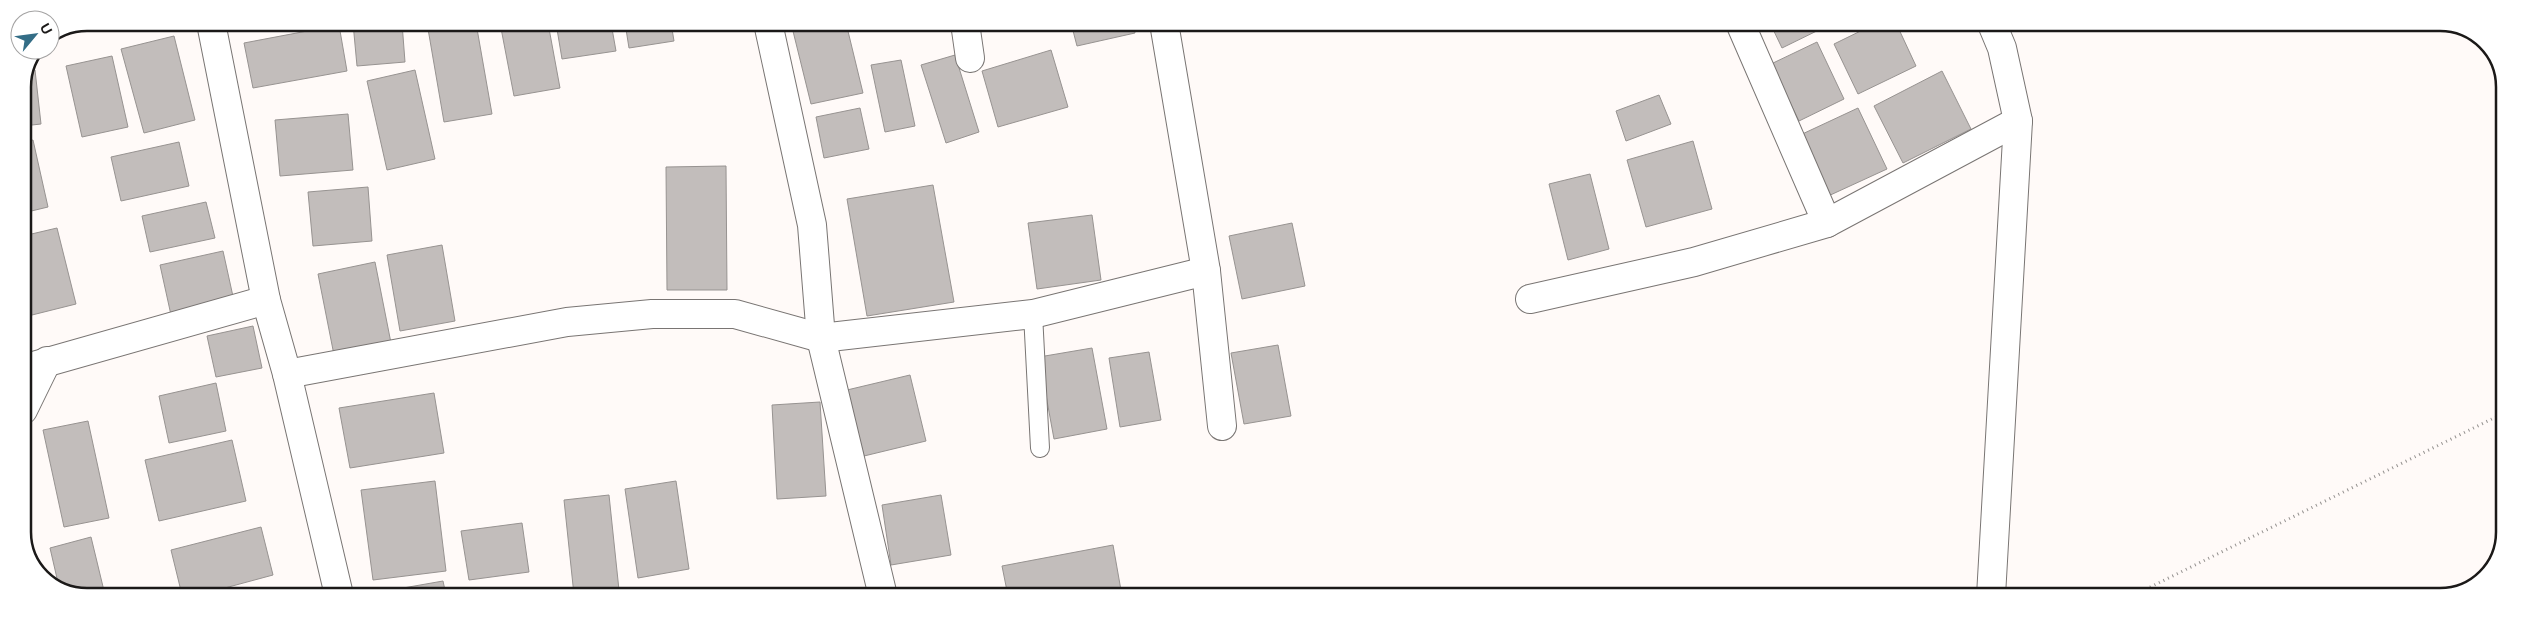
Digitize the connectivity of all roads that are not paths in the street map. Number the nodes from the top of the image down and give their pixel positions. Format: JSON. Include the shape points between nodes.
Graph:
{"nodes":[{"id":1,"x":213,"y":31,"type":"edge"},
{"id":2,"x":770,"y":31,"type":"edge"},
{"id":3,"x":966,"y":31,"type":"edge"},
{"id":4,"x":1165,"y":31,"type":"edge"},
{"id":5,"x":1743,"y":31,"type":"edge"},
{"id":6,"x":1995,"y":31,"type":"edge"},
{"id":7,"x":970,"y":58,"type":"dead end"},
{"id":8,"x":2018,"y":121,"type":"junction"},
{"id":9,"x":1827,"y":223,"type":"junction"},
{"id":10,"x":1206,"y":271,"type":"junction"},
{"id":11,"x":1530,"y":299,"type":"dead end"},
{"id":12,"x":266,"y":300,"type":"junction"},
{"id":13,"x":1033,"y":314,"type":"junction"},
{"id":14,"x":821,"y":338,"type":"junction"},
{"id":15,"x":35,"y":365,"type":"edge"},
{"id":16,"x":287,"y":374,"type":"junction"},
{"id":17,"x":31,"y":380,"type":"edge"},
{"id":18,"x":1222,"y":426,"type":"dead end"},
{"id":19,"x":1040,"y":448,"type":"dead end"},
{"id":20,"x":337,"y":588,"type":"edge"},
{"id":21,"x":880,"y":588,"type":"edge"},
{"id":22,"x":1990,"y":588,"type":"edge"}],
"edges":[{"from":1,"to":12,"type":"street"},
{"from":2,"to":14,"type":"street","via":[[812,225]]},
{"from":3,"to":7,"type":"street"},
{"from":4,"to":10,"type":"street"},
{"from":5,"to":9,"type":"street"},
{"from":6,"to":8,"type":"street","via":[[2002,48]]},
{"from":8,"to":9,"type":"street"},
{"from":8,"to":22,"type":"street"},
{"from":9,"to":11,"type":"street","via":[[1694,262]]},
{"from":10,"to":13,"type":"street"},
{"from":10,"to":18,"type":"street"},
{"from":12,"to":15,"type":"street"},
{"from":12,"to":16,"type":"street"},
{"from":13,"to":14,"type":"street"},
{"from":13,"to":19,"type":"lane"},
{"from":14,"to":16,"type":"street","via":[[735,314],[652,314],[567,322]]},
{"from":14,"to":21,"type":"street"},
{"from":15,"to":17,"type":"street"},
{"from":16,"to":20,"type":"street"}]}
